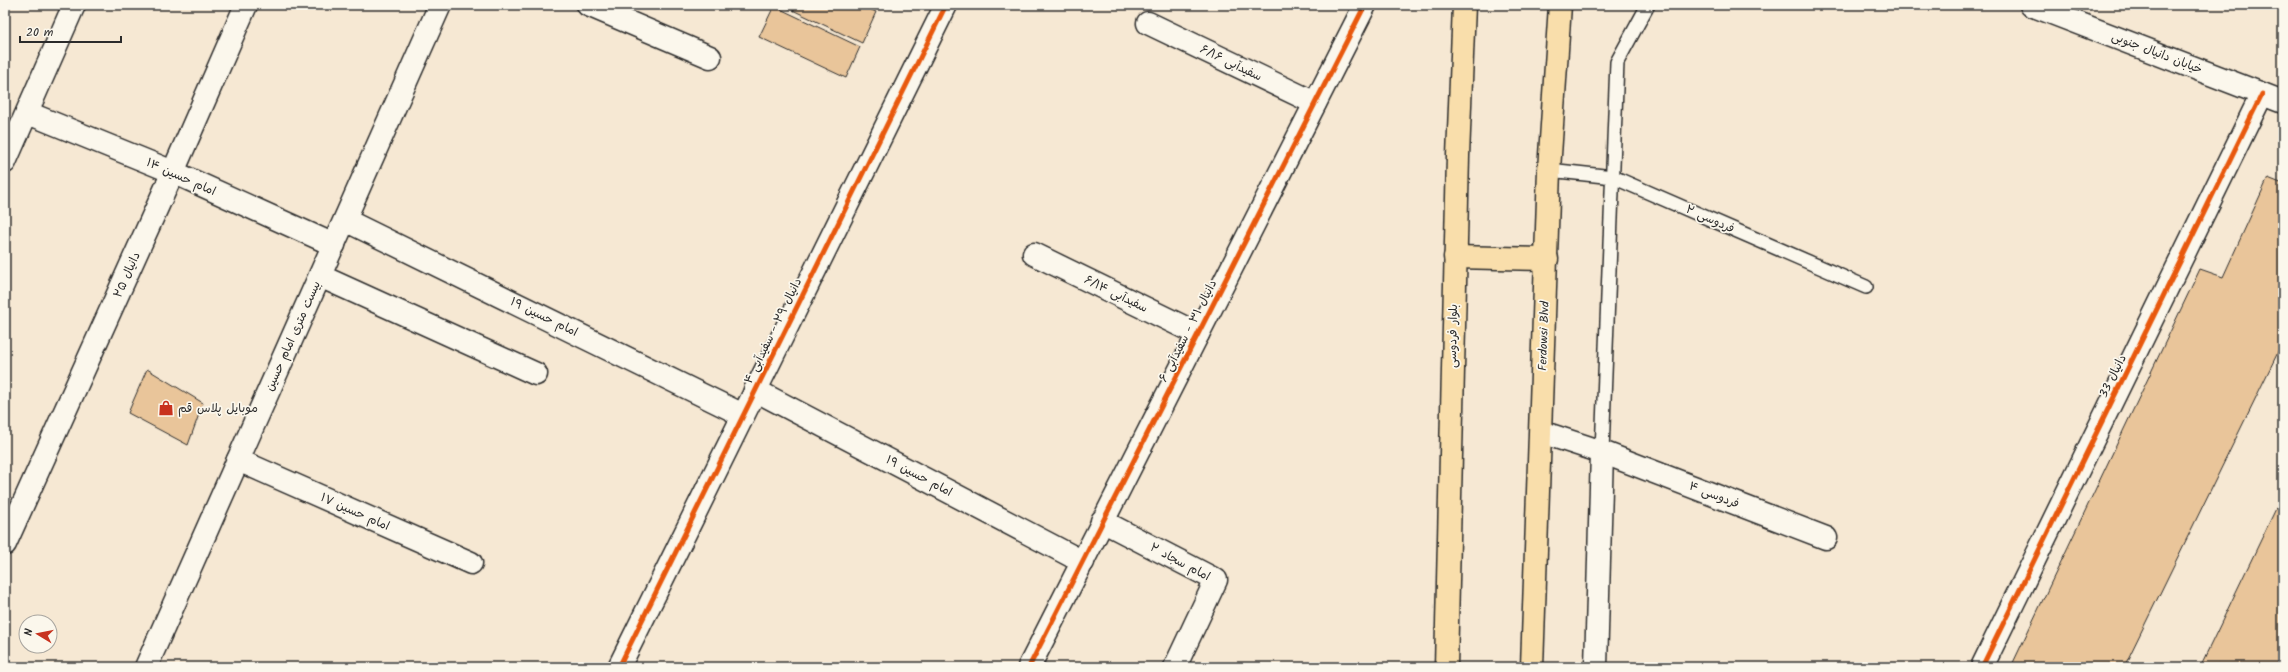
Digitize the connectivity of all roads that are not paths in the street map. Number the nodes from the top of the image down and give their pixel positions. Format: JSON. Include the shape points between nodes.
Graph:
{"nodes":[{"id":1,"x":74,"y":5,"type":"edge"},
{"id":2,"x":246,"y":5,"type":"edge"},
{"id":3,"x":440,"y":5,"type":"edge"},
{"id":4,"x":588,"y":5,"type":"edge"},
{"id":5,"x":946,"y":5,"type":"edge"},
{"id":6,"x":1365,"y":5,"type":"edge"},
{"id":7,"x":1464,"y":5,"type":"edge"},
{"id":8,"x":1560,"y":5,"type":"edge"},
{"id":9,"x":1648,"y":5,"type":"edge"},
{"id":10,"x":2031,"y":5,"type":"edge"},
{"id":11,"x":1148,"y":23,"type":"dead end"},
{"id":12,"x":710,"y":57,"type":"dead end"},
{"id":13,"x":2262,"y":94,"type":"junction"},
{"id":14,"x":2283,"y":102,"type":"edge"},
{"id":15,"x":1315,"y":103,"type":"junction"},
{"id":16,"x":28,"y":113,"type":"junction"},
{"id":17,"x":5,"y":162,"type":"edge"},
{"id":18,"x":1549,"y":170,"type":"junction"},
{"id":19,"x":173,"y":172,"type":"junction"},
{"id":20,"x":1613,"y":177,"type":"junction"},
{"id":21,"x":345,"y":220,"type":"junction"},
{"id":22,"x":334,"y":245,"type":"junction"},
{"id":23,"x":1034,"y":254,"type":"dead end"},
{"id":24,"x":1455,"y":257,"type":"junction"},
{"id":25,"x":1547,"y":259,"type":"junction"},
{"id":26,"x":320,"y":276,"type":"junction"},
{"id":27,"x":1866,"y":287,"type":"dead end"},
{"id":28,"x":1198,"y":334,"type":"junction"},
{"id":29,"x":536,"y":374,"type":"dead end"},
{"id":30,"x":755,"y":390,"type":"junction"},
{"id":31,"x":743,"y":415,"type":"junction"},
{"id":32,"x":1541,"y":432,"type":"junction"},
{"id":33,"x":1602,"y":452,"type":"junction"},
{"id":34,"x":238,"y":460,"type":"junction"},
{"id":35,"x":1102,"y":521,"type":"junction"},
{"id":36,"x":1826,"y":538,"type":"dead end"},
{"id":37,"x":5,"y":544,"type":"edge"},
{"id":38,"x":1083,"y":562,"type":"junction"},
{"id":39,"x":471,"y":563,"type":"dead end"},
{"id":40,"x":146,"y":667,"type":"edge"},
{"id":41,"x":619,"y":667,"type":"edge"},
{"id":42,"x":1029,"y":667,"type":"edge"},
{"id":43,"x":1175,"y":667,"type":"edge"},
{"id":44,"x":1446,"y":667,"type":"edge"},
{"id":45,"x":1532,"y":667,"type":"edge"},
{"id":46,"x":1596,"y":667,"type":"edge"},
{"id":47,"x":1982,"y":667,"type":"edge"}],
"edges":[{"from":1,"to":16,"type":"street"},
{"from":2,"to":19,"type":"street","name":"دانیال ۲۵"},
{"from":3,"to":21,"type":"street","name":"بیست متری امام حسین"},
{"from":4,"to":12,"type":"street"},
{"from":5,"to":30,"type":"street","name":"دانیال ۲۹ - سفیدآبی ۴"},
{"from":6,"to":15,"type":"street","name":"دانیال ۳۱ - سفیدآبی ۶"},
{"from":7,"to":24,"type":"main road","name":"بلوار فردوسی"},
{"from":8,"to":18,"type":"main road","name":"Ferdowsi Blvd"},
{"from":9,"to":20,"type":"lane","via":[[1617,62]]},
{"from":10,"to":13,"type":"street","name":"خیابان دانیال جنوبی"},
{"from":11,"to":15,"type":"street","name":"سفیدآبی ۶/۱۶"},
{"from":13,"to":14,"type":"street","name":"خیابان دانیال جنوبی"},
{"from":13,"to":47,"type":"street","name":"دانیال 33"},
{"from":15,"to":28,"type":"street","name":"دانیال ۳۱ - سفیدآبی ۶"},
{"from":16,"to":17,"type":"street"},
{"from":16,"to":19,"type":"street","name":"امام حسین ۱۴"},
{"from":18,"to":20,"type":"lane","name":"فردوسی ۲"},
{"from":18,"to":25,"type":"main road","name":"Ferdowsi Blvd"},
{"from":19,"to":22,"type":"street","name":"امام حسین ۱۴"},
{"from":19,"to":37,"type":"street","name":"دانیال ۲۵"},
{"from":20,"to":27,"type":"lane","name":"فردوسی ۲"},
{"from":20,"to":33,"type":"lane"},
{"from":21,"to":22,"type":"street","name":"بیست متری امام حسین"},
{"from":21,"to":31,"type":"street","name":"امام حسین ۱۹"},
{"from":22,"to":26,"type":"street","name":"بیست متری امام حسین"},
{"from":23,"to":28,"type":"street","name":"سفیدآبی ۶/۱۴"},
{"from":24,"to":25,"type":"main road"},
{"from":24,"to":44,"type":"main road","name":"بلوار فردوسی"},
{"from":25,"to":32,"type":"main road","name":"Ferdowsi Blvd"},
{"from":26,"to":29,"type":"street"},
{"from":26,"to":34,"type":"street","name":"بیست متری امام حسین"},
{"from":28,"to":35,"type":"street","name":"دانیال ۳۱ - سفیدآبی ۶"},
{"from":30,"to":31,"type":"street","name":"دانیال ۲۹ - سفیدآبی ۴"},
{"from":30,"to":38,"type":"street","name":"امام حسین ۱۹"},
{"from":31,"to":41,"type":"street","name":"دانیال ۲۹ - سفیدآبی ۴"},
{"from":32,"to":33,"type":"street","name":"فردوسی ۴"},
{"from":32,"to":45,"type":"main road","name":"Ferdowsi Blvd"},
{"from":33,"to":36,"type":"street","name":"فردوسی ۴"},
{"from":33,"to":46,"type":"street"},
{"from":34,"to":39,"type":"street","name":"امام حسین ۱۷"},
{"from":34,"to":40,"type":"street","name":"بیست متری امام حسین"},
{"from":35,"to":38,"type":"street","name":"دانیال ۳۱ - سفیدآبی ۶"},
{"from":35,"to":43,"type":"street","name":"امام سجاد ۲","via":[[1216,580]]},
{"from":38,"to":42,"type":"street","name":"دانیال ۳۱ - سفیدآبی ۶"}]}
